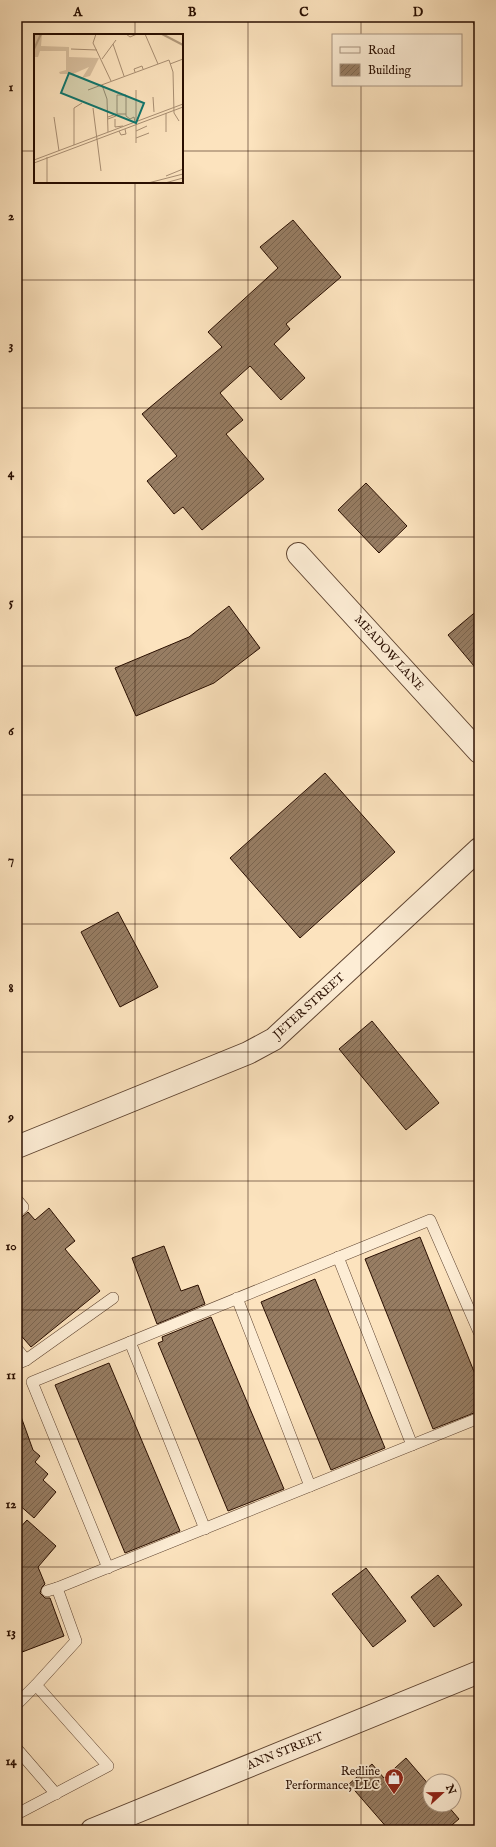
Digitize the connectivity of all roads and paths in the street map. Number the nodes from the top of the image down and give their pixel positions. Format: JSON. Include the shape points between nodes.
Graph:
{"nodes":[{"id":1,"x":298,"y":554,"type":"dead end"},
{"id":2,"x":479,"y":752,"type":"edge"},
{"id":3,"x":479,"y":849,"type":"edge"},
{"id":4,"x":17,"y":1147,"type":"edge"},
{"id":5,"x":17,"y":1200,"type":"edge"},
{"id":6,"x":17,"y":1212,"type":"edge"},
{"id":7,"x":338,"y":1257,"type":"junction"},
{"id":8,"x":113,"y":1298,"type":"dead end"},
{"id":9,"x":237,"y":1298,"type":"junction"},
{"id":10,"x":479,"y":1332,"type":"edge"},
{"id":11,"x":130,"y":1342,"type":"junction"},
{"id":12,"x":17,"y":1349,"type":"edge"},
{"id":13,"x":22,"y":1362,"type":"edge"},
{"id":14,"x":479,"y":1418,"type":"edge"},
{"id":15,"x":412,"y":1445,"type":"junction"},
{"id":16,"x":310,"y":1486,"type":"junction"},
{"id":17,"x":205,"y":1529,"type":"junction"},
{"id":18,"x":108,"y":1568,"type":"junction"},
{"id":19,"x":479,"y":1672,"type":"edge"},
{"id":20,"x":36,"y":1686,"type":"junction"},
{"id":21,"x":17,"y":1704,"type":"edge"},
{"id":22,"x":17,"y":1749,"type":"edge"},
{"id":23,"x":56,"y":1794,"type":"junction"},
{"id":24,"x":17,"y":1814,"type":"edge"},
{"id":25,"x":92,"y":1830,"type":"edge"}],
"edges":[{"from":1,"to":2,"type":"street","name":"MEADOW LANE"},
{"from":3,"to":4,"type":"street","name":"JETER STREET","via":[[274,1039],[248,1053]]},
{"from":5,"to":6,"type":"lane","via":[[23,1207]]},
{"from":7,"to":9,"type":"lane"},
{"from":7,"to":10,"type":"lane","via":[[430,1220]]},
{"from":7,"to":15,"type":"lane"},
{"from":8,"to":13,"type":"lane"},
{"from":9,"to":11,"type":"lane"},
{"from":9,"to":16,"type":"lane"},
{"from":11,"to":17,"type":"lane"},
{"from":11,"to":18,"type":"lane","via":[[32,1382]]},
{"from":12,"to":13,"type":"lane"},
{"from":14,"to":15,"type":"lane"},
{"from":15,"to":16,"type":"lane"},
{"from":16,"to":17,"type":"lane"},
{"from":17,"to":18,"type":"lane"},
{"from":18,"to":20,"type":"lane","via":[[52,1589],[76,1641]]},
{"from":19,"to":25,"type":"street","name":"ANN STREET"},
{"from":20,"to":21,"type":"lane"},
{"from":20,"to":23,"type":"lane","via":[[108,1766]]},
{"from":22,"to":23,"type":"lane"},
{"from":23,"to":24,"type":"lane"}]}
